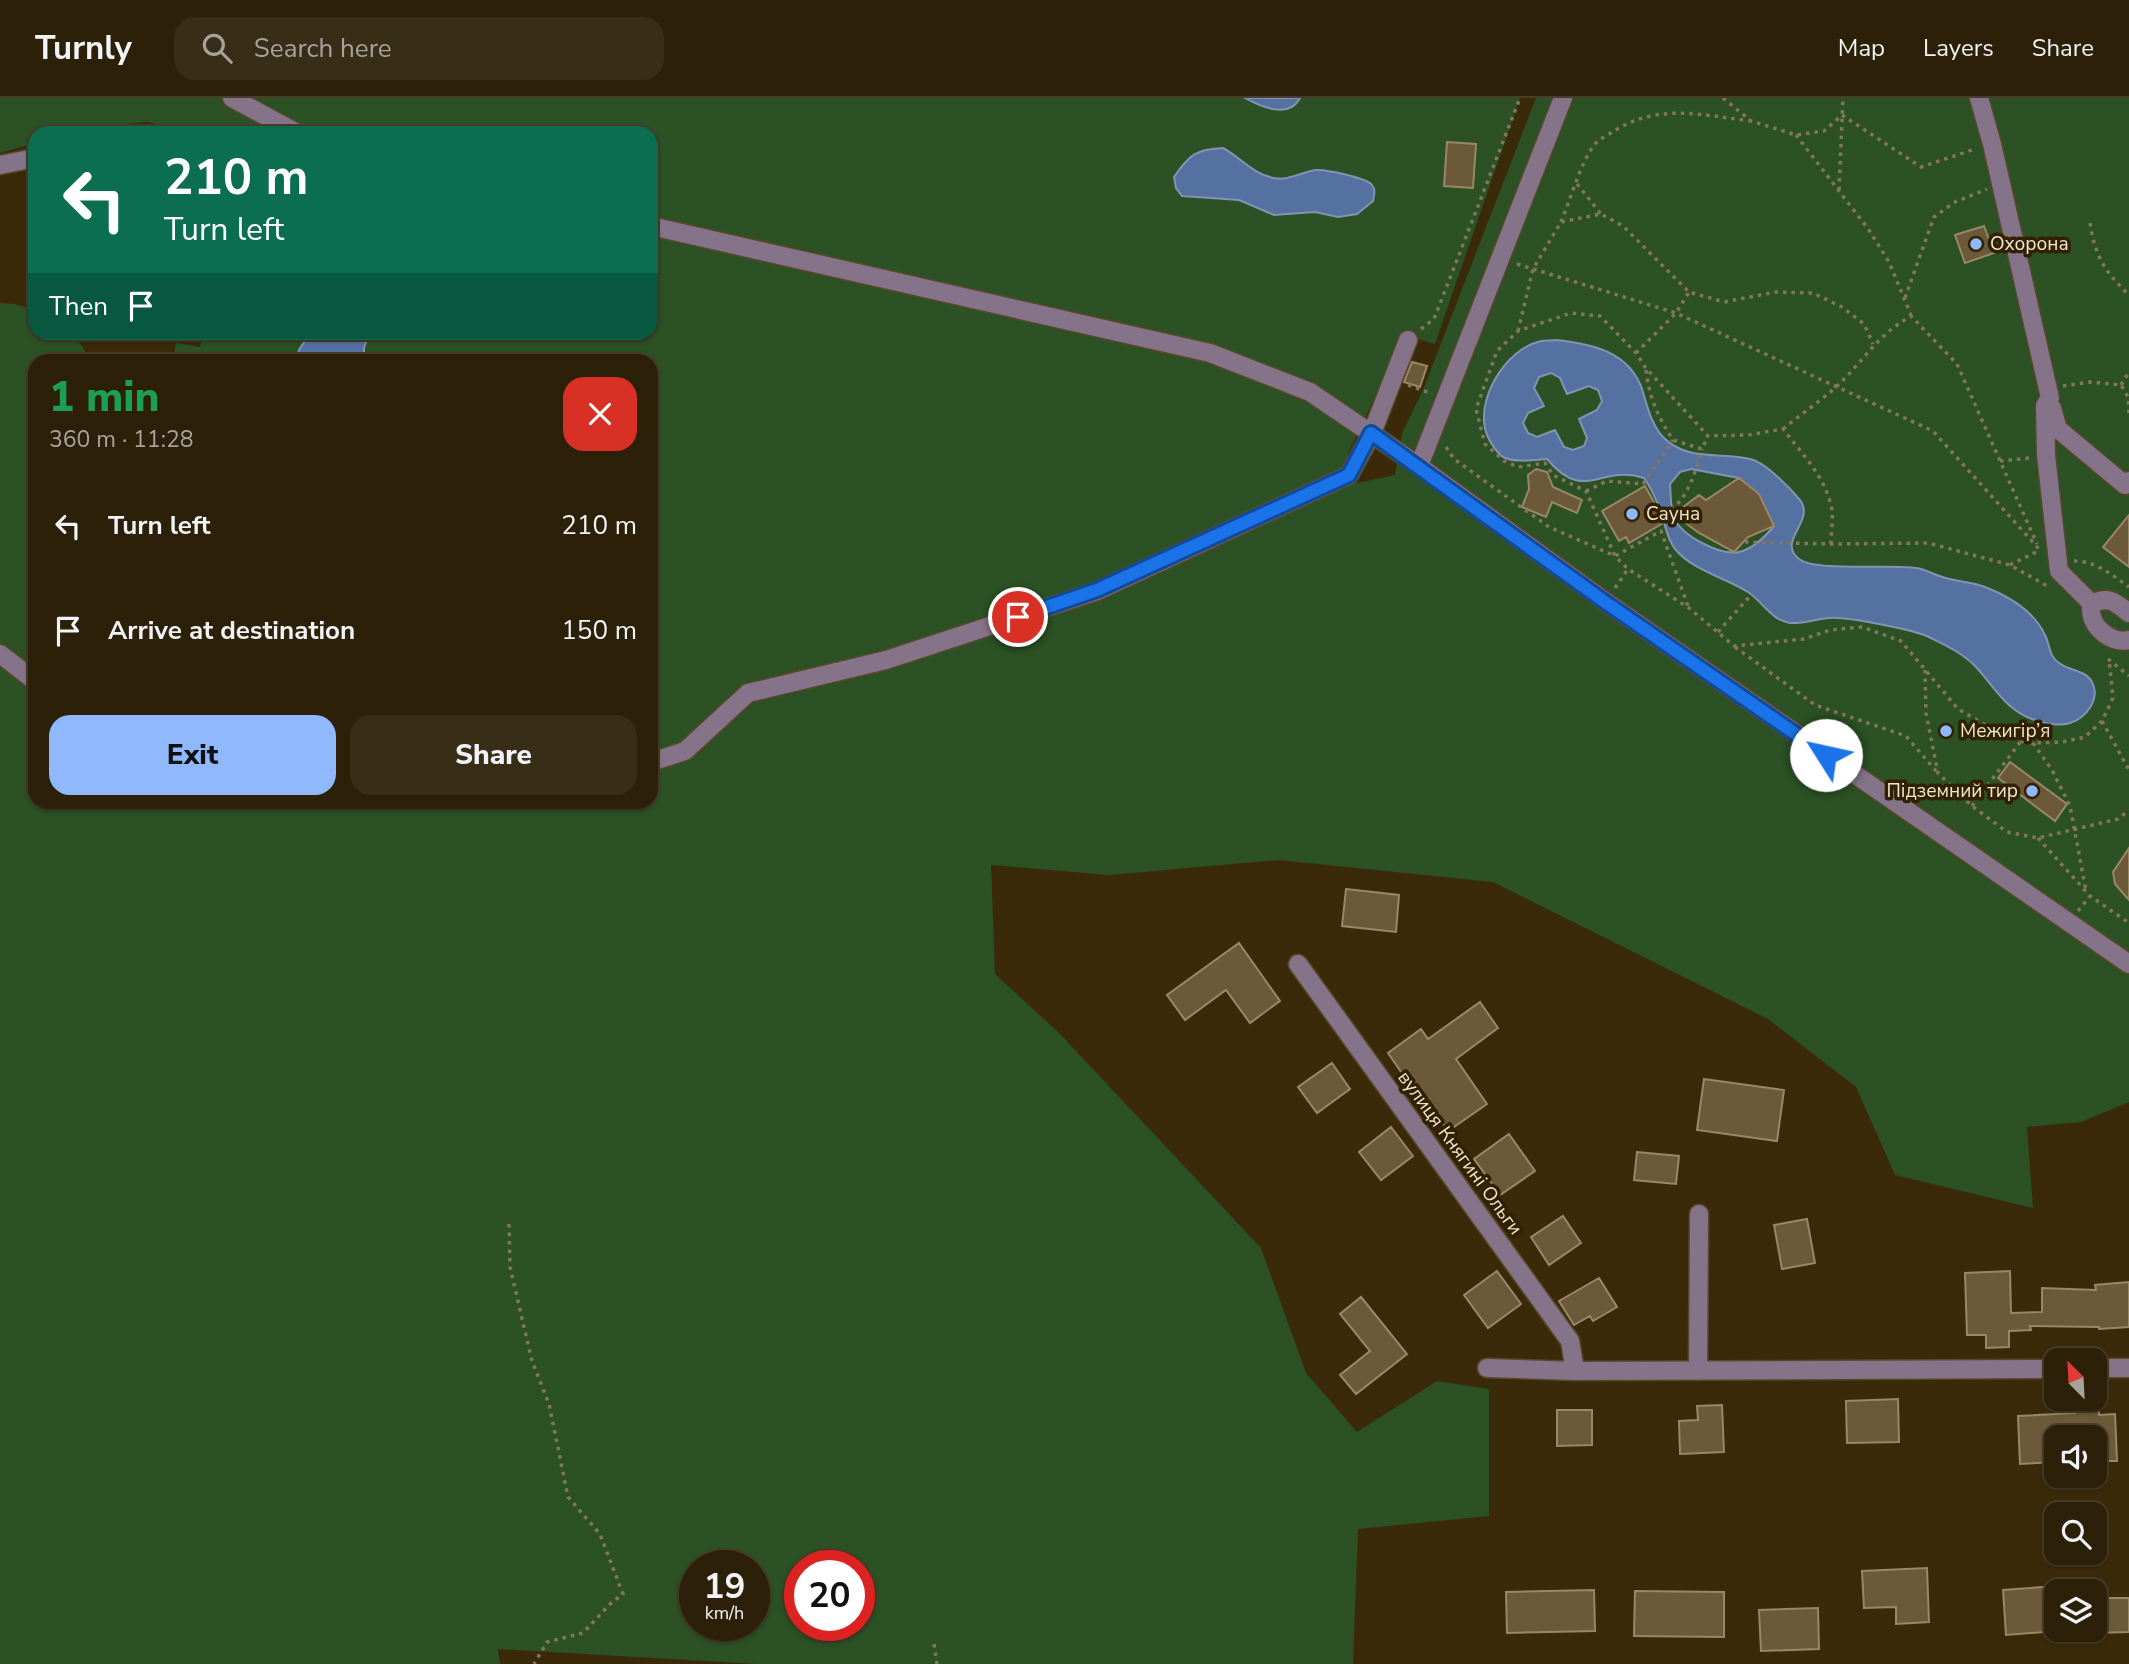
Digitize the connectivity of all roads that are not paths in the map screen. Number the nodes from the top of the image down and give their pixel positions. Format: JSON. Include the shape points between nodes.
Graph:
{"nodes":[{"id":1,"x":232,"y":98,"type":"edge"},
{"id":2,"x":1563,"y":98,"type":"edge"},
{"id":3,"x":1979,"y":98,"type":"edge"},
{"id":4,"x":284,"y":126,"type":"edge"},
{"id":5,"x":28,"y":159,"type":"edge"},
{"id":6,"x":0,"y":165,"type":"edge"},
{"id":7,"x":658,"y":228,"type":"edge"},
{"id":8,"x":1408,"y":340,"type":"road end"},
{"id":9,"x":2048,"y":393,"type":"junction"},
{"id":10,"x":1371,"y":433,"type":"junction"},
{"id":11,"x":1419,"y":466,"type":"junction"},
{"id":12,"x":2129,"y":481,"type":"edge"},
{"id":13,"x":2092,"y":604,"type":"junction"},
{"id":14,"x":2129,"y":613,"type":"edge"},
{"id":15,"x":2129,"y":640,"type":"edge"},
{"id":16,"x":0,"y":654,"type":"edge"},
{"id":17,"x":28,"y":676,"type":"edge"},
{"id":18,"x":658,"y":760,"type":"edge"},
{"id":19,"x":1298,"y":964,"type":"dead end"},
{"id":20,"x":2129,"y":964,"type":"edge"},
{"id":21,"x":1699,"y":1214,"type":"dead end"},
{"id":22,"x":1488,"y":1368,"type":"dead end"},
{"id":23,"x":2107,"y":1368,"type":"edge"},
{"id":24,"x":2129,"y":1368,"type":"edge"},
{"id":25,"x":2044,"y":1369,"type":"edge"},
{"id":26,"x":1575,"y":1371,"type":"junction"},
{"id":27,"x":1698,"y":1371,"type":"junction"}],
"edges":[{"from":1,"to":4,"type":"street"},
{"from":2,"to":11,"type":"street"},
{"from":3,"to":9,"type":"street"},
{"from":5,"to":6,"type":"street"},
{"from":7,"to":10,"type":"street","via":[[1210,353],[1310,392]]},
{"from":8,"to":10,"type":"street"},
{"from":9,"to":12,"type":"street","via":[[2058,429],[2125,485]]},
{"from":9,"to":13,"type":"street","via":[[2046,455],[2059,571]]},
{"from":10,"to":11,"type":"street"},
{"from":10,"to":18,"type":"street","via":[[1349,475],[1097,590],[886,660],[748,694],[685,751]]},
{"from":11,"to":20,"type":"street","via":[[1605,602]]},
{"from":13,"to":14,"type":"street","via":[[2112,600]]},
{"from":13,"to":15,"type":"street","via":[[2093,623],[2115,640]]},
{"from":16,"to":17,"type":"street"},
{"from":19,"to":26,"type":"street","name":"вулиця Княгині Ольги","via":[[1570,1341]]},
{"from":21,"to":27,"type":"street"},
{"from":22,"to":26,"type":"street"},
{"from":23,"to":24,"type":"street"},
{"from":25,"to":27,"type":"street"},
{"from":26,"to":27,"type":"street"}]}
